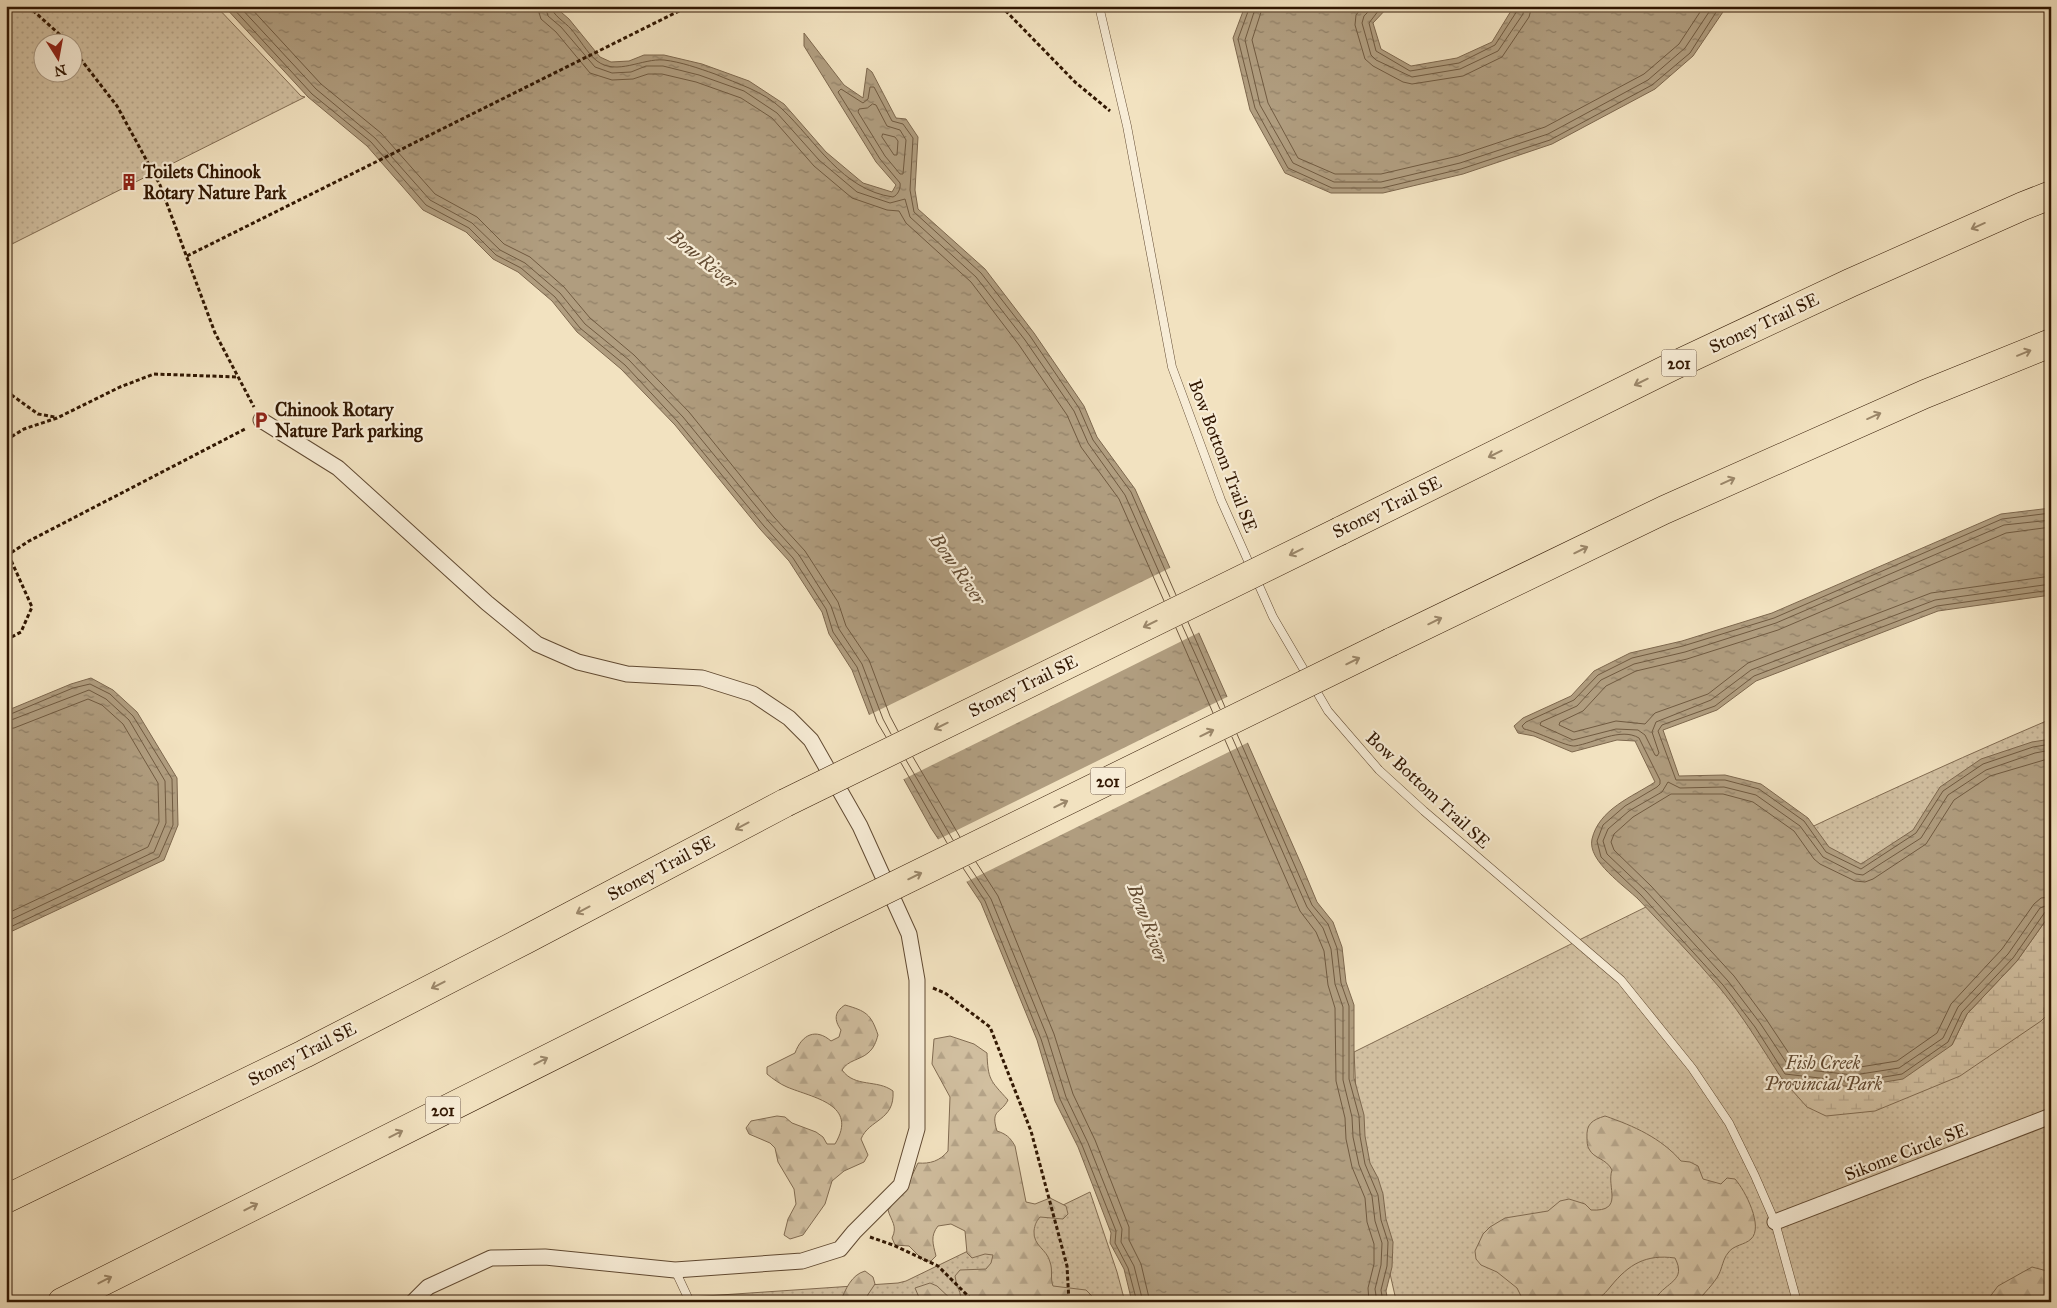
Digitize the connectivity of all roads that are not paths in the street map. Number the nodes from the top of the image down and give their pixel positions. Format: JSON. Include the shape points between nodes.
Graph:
{"nodes":[{"id":1,"x":1098,"y":6,"type":"edge"},
{"id":2,"x":2051,"y":194,"type":"edge"},
{"id":3,"x":2051,"y":343,"type":"edge"},
{"id":4,"x":261,"y":420,"type":"road end"},
{"id":5,"x":2051,"y":1116,"type":"edge"},
{"id":6,"x":43,"y":1181,"type":"junction"},
{"id":7,"x":6,"y":1195,"type":"edge"},
{"id":8,"x":6,"y":1199,"type":"edge"},
{"id":9,"x":1775,"y":1222,"type":"junction"},
{"id":10,"x":675,"y":1270,"type":"junction"},
{"id":11,"x":62,"y":1302,"type":"edge"},
{"id":12,"x":412,"y":1302,"type":"edge"},
{"id":13,"x":690,"y":1302,"type":"edge"},
{"id":14,"x":1797,"y":1302,"type":"edge"}],
"edges":[{"from":1,"to":9,"type":"lane","name":"Bow Bottom Trail SE","via":[[1128,126],[1172,368],[1221,500],[1273,617],[1328,711],[1380,770],[1621,980],[1692,1068],[1729,1123]]},
{"from":2,"to":6,"type":"highway","name":"Stoney Trail SE","number":"201","one_way":true,"bridge":true,"via":[[1671,367],[785,803],[304,1054]]},
{"from":11,"to":3,"type":"highway","number":"201","one_way":true,"bridge":true,"via":[[824,920],[1664,510],[1916,397]]},
{"from":4,"to":10,"type":"street","via":[[338,468],[537,644],[578,662],[628,674],[702,678],[753,694],[789,718],[811,740],[860,826],[909,934],[917,980],[918,1129],[901,1185],[840,1249],[802,1261]]},
{"from":5,"to":9,"type":"street","name":"Sikome Circle SE"},
{"from":6,"to":7,"type":"highway"},
{"from":6,"to":8,"type":"highway","name":"Stoney Trail SE","number":"201"},
{"from":9,"to":14,"type":"lane","name":"Bow Bottom Trail SE"},
{"from":10,"to":12,"type":"street","via":[[545,1256],[491,1258],[428,1287]]},
{"from":10,"to":13,"type":"lane"}]}
